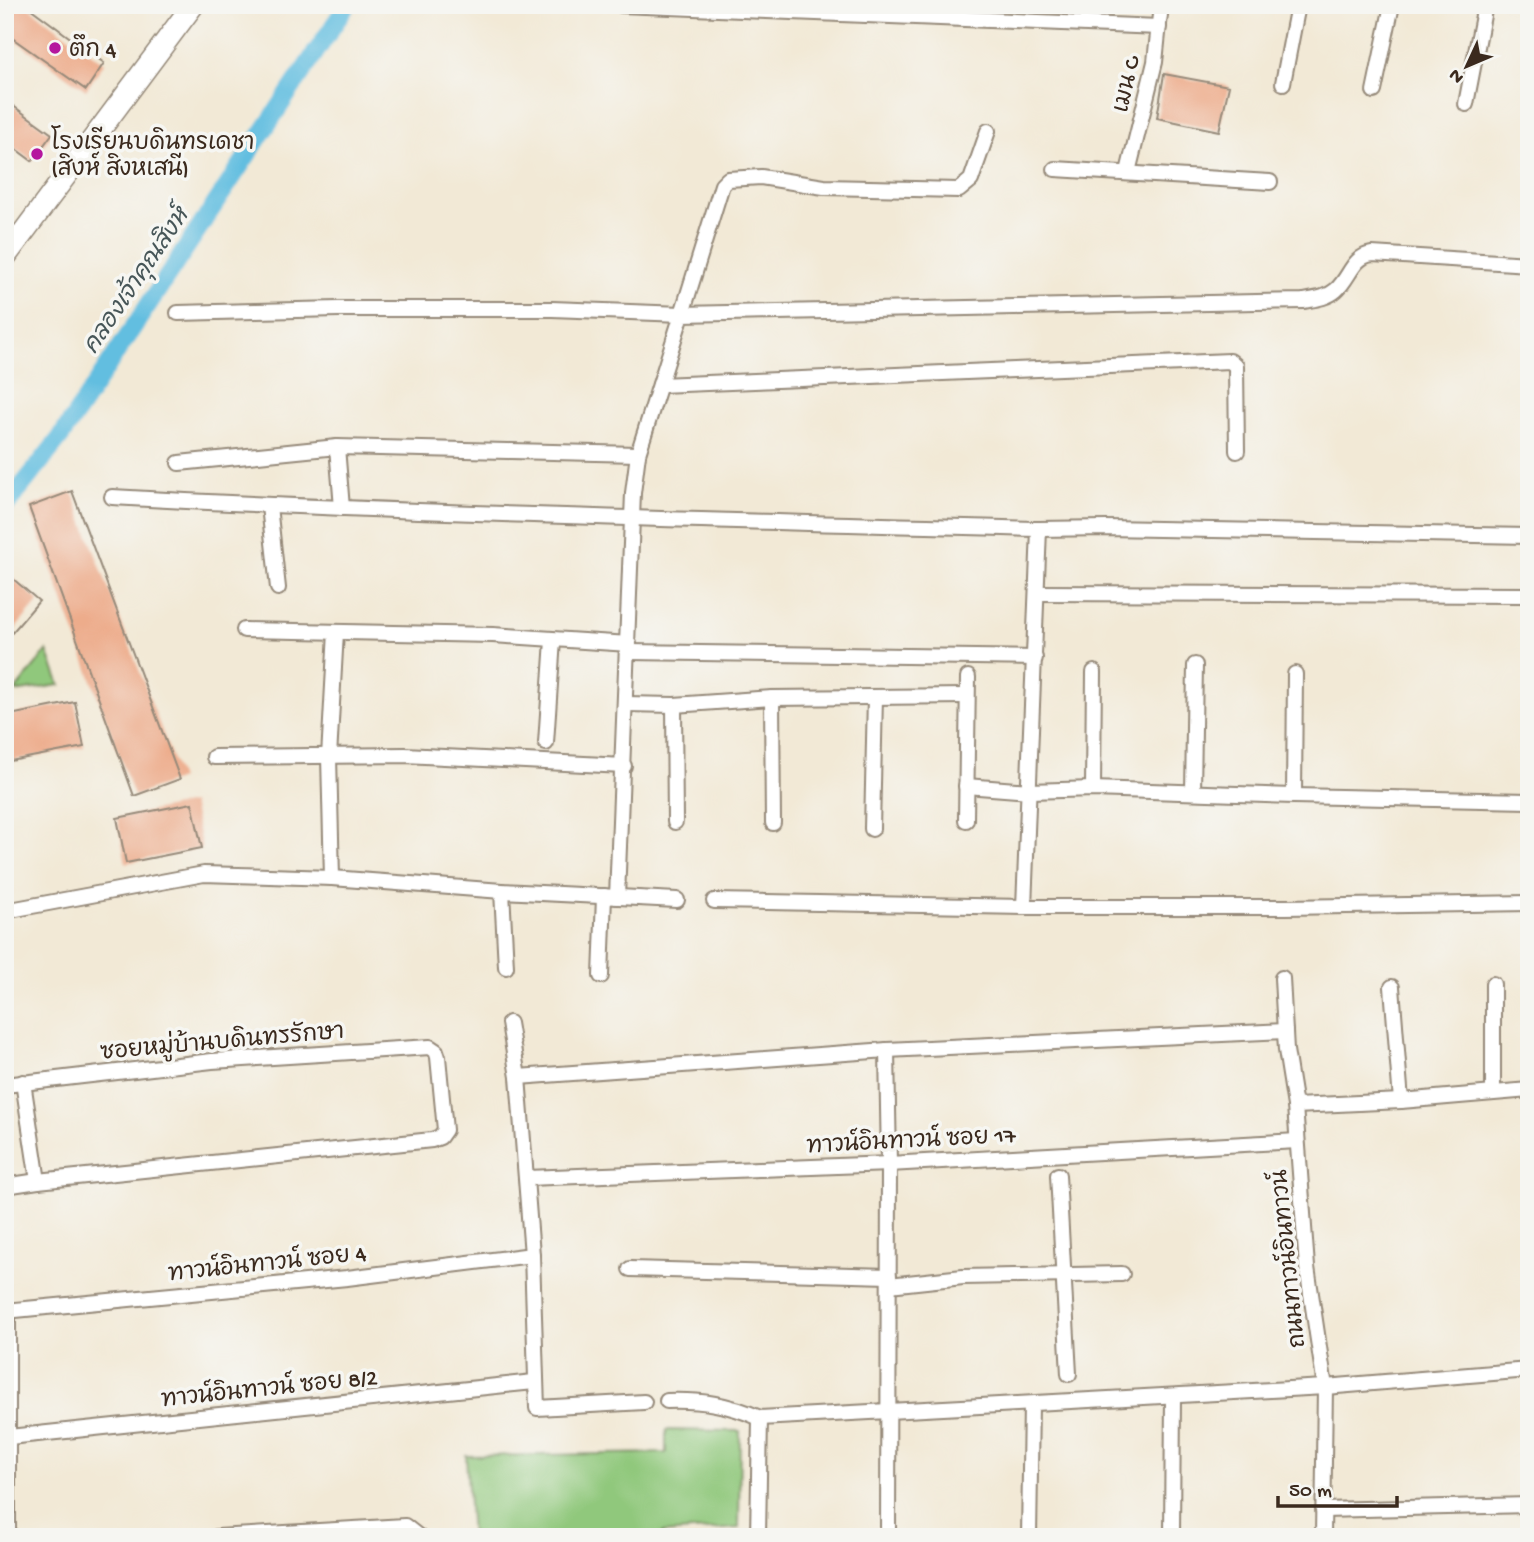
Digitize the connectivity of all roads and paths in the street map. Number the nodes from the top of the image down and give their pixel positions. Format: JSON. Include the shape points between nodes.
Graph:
{"nodes":[{"id":1,"x":193,"y":5,"type":"edge"},
{"id":2,"x":621,"y":5,"type":"edge"},
{"id":3,"x":1161,"y":5,"type":"edge"},
{"id":4,"x":1298,"y":5,"type":"edge"},
{"id":5,"x":1392,"y":5,"type":"edge"},
{"id":6,"x":1485,"y":5,"type":"edge"},
{"id":7,"x":1159,"y":27,"type":"junction"},
{"id":8,"x":1283,"y":83,"type":"dead end"},
{"id":9,"x":1374,"y":91,"type":"dead end"},
{"id":10,"x":1466,"y":104,"type":"dead end"},
{"id":11,"x":988,"y":131,"type":"dead end"},
{"id":12,"x":1055,"y":169,"type":"dead end"},
{"id":13,"x":1128,"y":172,"type":"junction"},
{"id":14,"x":1270,"y":182,"type":"dead end"},
{"id":15,"x":5,"y":257,"type":"edge"},
{"id":16,"x":1529,"y":264,"type":"edge"},
{"id":17,"x":178,"y":313,"type":"dead end"},
{"id":18,"x":682,"y":314,"type":"junction"},
{"id":19,"x":660,"y":385,"type":"junction"},
{"id":20,"x":337,"y":447,"type":"junction"},
{"id":21,"x":1237,"y":451,"type":"dead end"},
{"id":22,"x":638,"y":454,"type":"junction"},
{"id":23,"x":179,"y":463,"type":"dead end"},
{"id":24,"x":113,"y":497,"type":"dead end"},
{"id":25,"x":269,"y":506,"type":"junction"},
{"id":26,"x":342,"y":508,"type":"junction"},
{"id":27,"x":633,"y":519,"type":"junction"},
{"id":28,"x":1039,"y":529,"type":"junction"},
{"id":29,"x":1529,"y":536,"type":"edge"},
{"id":30,"x":278,"y":588,"type":"dead end"},
{"id":31,"x":1037,"y":593,"type":"junction"},
{"id":32,"x":1529,"y":595,"type":"edge"},
{"id":33,"x":244,"y":630,"type":"dead end"},
{"id":34,"x":336,"y":632,"type":"junction"},
{"id":35,"x":553,"y":640,"type":"junction"},
{"id":36,"x":629,"y":648,"type":"junction"},
{"id":37,"x":1035,"y":658,"type":"junction"},
{"id":38,"x":1195,"y":665,"type":"dead end"},
{"id":39,"x":1094,"y":672,"type":"dead end"},
{"id":40,"x":1295,"y":674,"type":"dead end"},
{"id":41,"x":968,"y":677,"type":"dead end"},
{"id":42,"x":967,"y":696,"type":"junction"},
{"id":43,"x":875,"y":697,"type":"junction"},
{"id":44,"x":772,"y":698,"type":"junction"},
{"id":45,"x":626,"y":704,"type":"junction"},
{"id":46,"x":674,"y":705,"type":"junction"},
{"id":47,"x":547,"y":743,"type":"dead end"},
{"id":48,"x":214,"y":757,"type":"dead end"},
{"id":49,"x":329,"y":757,"type":"junction"},
{"id":50,"x":624,"y":766,"type":"junction"},
{"id":51,"x":966,"y":786,"type":"junction"},
{"id":52,"x":1093,"y":789,"type":"junction"},
{"id":53,"x":1030,"y":790,"type":"junction"},
{"id":54,"x":1193,"y":792,"type":"junction"},
{"id":55,"x":1294,"y":796,"type":"junction"},
{"id":56,"x":1529,"y":801,"type":"edge"},
{"id":57,"x":966,"y":820,"type":"dead end"},
{"id":58,"x":675,"y":822,"type":"dead end"},
{"id":59,"x":773,"y":823,"type":"dead end"},
{"id":60,"x":872,"y":829,"type":"dead end"},
{"id":61,"x":332,"y":878,"type":"junction"},
{"id":62,"x":502,"y":891,"type":"junction"},
{"id":63,"x":611,"y":897,"type":"junction"},
{"id":64,"x":677,"y":900,"type":"dead end"},
{"id":65,"x":714,"y":901,"type":"dead end"},
{"id":66,"x":1529,"y":903,"type":"edge"},
{"id":67,"x":1024,"y":907,"type":"junction"},
{"id":68,"x":5,"y":911,"type":"edge"},
{"id":69,"x":506,"y":967,"type":"dead end"},
{"id":70,"x":601,"y":976,"type":"dead end"},
{"id":71,"x":1282,"y":978,"type":"dead end"},
{"id":72,"x":1493,"y":984,"type":"dead end"},
{"id":73,"x":1392,"y":987,"type":"dead end"},
{"id":74,"x":509,"y":1023,"type":"dead end"},
{"id":75,"x":1285,"y":1031,"type":"junction"},
{"id":76,"x":887,"y":1050,"type":"junction"},
{"id":77,"x":518,"y":1077,"type":"junction"},
{"id":78,"x":23,"y":1082,"type":"junction"},
{"id":79,"x":5,"y":1085,"type":"edge"},
{"id":80,"x":1529,"y":1090,"type":"edge"},
{"id":81,"x":1493,"y":1092,"type":"junction"},
{"id":82,"x":1401,"y":1101,"type":"junction"},
{"id":83,"x":1295,"y":1105,"type":"junction"},
{"id":84,"x":1297,"y":1141,"type":"junction"},
{"id":85,"x":889,"y":1164,"type":"junction"},
{"id":86,"x":1058,"y":1175,"type":"dead end"},
{"id":87,"x":527,"y":1178,"type":"junction"},
{"id":88,"x":38,"y":1181,"type":"junction"},
{"id":89,"x":5,"y":1186,"type":"edge"},
{"id":90,"x":532,"y":1255,"type":"junction"},
{"id":91,"x":630,"y":1269,"type":"dead end"},
{"id":92,"x":1122,"y":1274,"type":"dead end"},
{"id":93,"x":1063,"y":1275,"type":"junction"},
{"id":94,"x":889,"y":1281,"type":"junction"},
{"id":95,"x":7,"y":1310,"type":"edge"},
{"id":96,"x":1529,"y":1370,"type":"edge"},
{"id":97,"x":1069,"y":1374,"type":"dead end"},
{"id":98,"x":534,"y":1382,"type":"junction"},
{"id":99,"x":1325,"y":1387,"type":"junction"},
{"id":100,"x":1173,"y":1396,"type":"junction"},
{"id":101,"x":667,"y":1401,"type":"dead end"},
{"id":102,"x":644,"y":1402,"type":"dead end"},
{"id":103,"x":1031,"y":1404,"type":"junction"},
{"id":104,"x":889,"y":1412,"type":"junction"},
{"id":105,"x":760,"y":1418,"type":"junction"},
{"id":106,"x":9,"y":1437,"type":"junction"},
{"id":107,"x":7,"y":1474,"type":"edge"},
{"id":108,"x":1529,"y":1505,"type":"edge"},
{"id":109,"x":1324,"y":1510,"type":"junction"},
{"id":110,"x":291,"y":1535,"type":"edge"},
{"id":111,"x":229,"y":1536,"type":"edge"},
{"id":112,"x":8,"y":1537,"type":"edge"},
{"id":113,"x":217,"y":1537,"type":"edge"},
{"id":114,"x":419,"y":1537,"type":"edge"},
{"id":115,"x":758,"y":1537,"type":"edge"},
{"id":116,"x":888,"y":1537,"type":"edge"},
{"id":117,"x":1029,"y":1537,"type":"edge"},
{"id":118,"x":1172,"y":1537,"type":"edge"},
{"id":119,"x":1323,"y":1537,"type":"edge"}],
"edges":[{"from":1,"to":15,"type":"street"},
{"from":2,"to":7,"type":"street"},
{"from":3,"to":7,"type":"street","name":"เมน C"},
{"from":4,"to":8,"type":"street"},
{"from":5,"to":9,"type":"street"},
{"from":6,"to":10,"type":"street"},
{"from":7,"to":13,"type":"street","name":"เมน C"},
{"from":11,"to":18,"type":"street","via":[[971,180],[959,190],[824,187],[761,177],[728,178]]},
{"from":12,"to":13,"type":"street"},
{"from":13,"to":14,"type":"street"},
{"from":16,"to":18,"type":"street","via":[[1364,255],[1338,288],[1303,301]]},
{"from":17,"to":18,"type":"street","via":[[511,309]]},
{"from":18,"to":19,"type":"street"},
{"from":19,"to":21,"type":"street","via":[[1230,361],[1236,366]]},
{"from":19,"to":22,"type":"street"},
{"from":20,"to":22,"type":"street"},
{"from":20,"to":23,"type":"street"},
{"from":20,"to":26,"type":"street"},
{"from":22,"to":27,"type":"street"},
{"from":24,"to":25,"type":"street"},
{"from":25,"to":26,"type":"street"},
{"from":25,"to":30,"type":"street"},
{"from":26,"to":27,"type":"street"},
{"from":27,"to":28,"type":"street"},
{"from":27,"to":36,"type":"street"},
{"from":28,"to":29,"type":"street"},
{"from":28,"to":31,"type":"street"},
{"from":31,"to":32,"type":"street"},
{"from":31,"to":37,"type":"street"},
{"from":33,"to":34,"type":"street"},
{"from":34,"to":35,"type":"street"},
{"from":34,"to":49,"type":"street"},
{"from":35,"to":36,"type":"street"},
{"from":35,"to":47,"type":"street"},
{"from":36,"to":37,"type":"street"},
{"from":36,"to":45,"type":"street"},
{"from":37,"to":53,"type":"street"},
{"from":38,"to":54,"type":"street"},
{"from":39,"to":52,"type":"street"},
{"from":40,"to":55,"type":"street"},
{"from":41,"to":42,"type":"street"},
{"from":42,"to":43,"type":"street"},
{"from":42,"to":51,"type":"street"},
{"from":43,"to":44,"type":"street"},
{"from":43,"to":60,"type":"street"},
{"from":44,"to":46,"type":"street"},
{"from":44,"to":59,"type":"street"},
{"from":45,"to":46,"type":"street"},
{"from":45,"to":50,"type":"street"},
{"from":46,"to":58,"type":"street"},
{"from":48,"to":49,"type":"street"},
{"from":49,"to":50,"type":"street","via":[[405,755]]},
{"from":49,"to":61,"type":"street"},
{"from":50,"to":63,"type":"street"},
{"from":51,"to":53,"type":"street"},
{"from":51,"to":57,"type":"street"},
{"from":52,"to":53,"type":"street"},
{"from":52,"to":54,"type":"street"},
{"from":53,"to":67,"type":"street"},
{"from":54,"to":55,"type":"street"},
{"from":55,"to":56,"type":"street"},
{"from":61,"to":62,"type":"street"},
{"from":61,"to":68,"type":"street","via":[[204,874]]},
{"from":62,"to":63,"type":"street"},
{"from":62,"to":69,"type":"street"},
{"from":63,"to":64,"type":"street"},
{"from":63,"to":70,"type":"street"},
{"from":65,"to":67,"type":"street"},
{"from":66,"to":67,"type":"street"},
{"from":71,"to":75,"type":"street","name":"ถนนทาวน์อินทาวน์"},
{"from":72,"to":81,"type":"street"},
{"from":73,"to":82,"type":"street"},
{"from":74,"to":77,"type":"street"},
{"from":75,"to":76,"type":"street"},
{"from":75,"to":83,"type":"street","name":"ถนนทาวน์อินทาวน์"},
{"from":76,"to":77,"type":"street"},
{"from":76,"to":85,"type":"street"},
{"from":77,"to":87,"type":"street"},
{"from":78,"to":79,"type":"street","name":"ซอยหมู่บ้านบดินทรรักษา"},
{"from":78,"to":88,"type":"street"},
{"from":78,"to":88,"type":"street","name":"ซอยหมู่บ้านบดินทรรักษา","via":[[212,1060],[430,1047],[438,1057],[445,1130],[432,1140]]},
{"from":80,"to":81,"type":"street"},
{"from":81,"to":82,"type":"street"},
{"from":82,"to":83,"type":"street"},
{"from":83,"to":84,"type":"street","name":"ถนนทาวน์อินทาวน์"},
{"from":84,"to":85,"type":"street","name":"ทาวน์อินทาวน์ ซอย 17"},
{"from":84,"to":99,"type":"street","name":"ถนนทาวน์อินทาวน์","via":[[1307,1267]]},
{"from":85,"to":87,"type":"street","name":"ทาวน์อินทาวน์ ซอย 17"},
{"from":85,"to":94,"type":"street"},
{"from":86,"to":93,"type":"street"},
{"from":87,"to":90,"type":"street"},
{"from":88,"to":89,"type":"street"},
{"from":90,"to":95,"type":"street","name":"ทาวน์อินทาวน์ ซอย 4","via":[[347,1278]]},
{"from":90,"to":98,"type":"street"},
{"from":91,"to":94,"type":"street"},
{"from":92,"to":93,"type":"street"},
{"from":93,"to":94,"type":"street"},
{"from":93,"to":97,"type":"street"},
{"from":94,"to":104,"type":"street"},
{"from":95,"to":106,"type":"street"},
{"from":96,"to":99,"type":"street"},
{"from":98,"to":102,"type":"street","via":[[537,1408]]},
{"from":98,"to":106,"type":"street","name":"ทาวน์อินทาวน์ ซอย 8/2"},
{"from":99,"to":100,"type":"street"},
{"from":99,"to":109,"type":"street","name":"ถนนทาวน์อินทาวน์"},
{"from":100,"to":103,"type":"street"},
{"from":100,"to":118,"type":"street"},
{"from":101,"to":105,"type":"street","via":[[734,1407]]},
{"from":103,"to":104,"type":"street"},
{"from":103,"to":117,"type":"street"},
{"from":104,"to":105,"type":"street"},
{"from":104,"to":116,"type":"street"},
{"from":105,"to":115,"type":"street"},
{"from":106,"to":107,"type":"street"},
{"from":107,"to":112,"type":"street"},
{"from":108,"to":109,"type":"street"},
{"from":109,"to":119,"type":"street","name":"ถนนทาวน์อินทาวน์"},
{"from":110,"to":111,"type":"street"},
{"from":110,"to":114,"type":"street","via":[[405,1526]]},
{"from":111,"to":113,"type":"street"}]}
